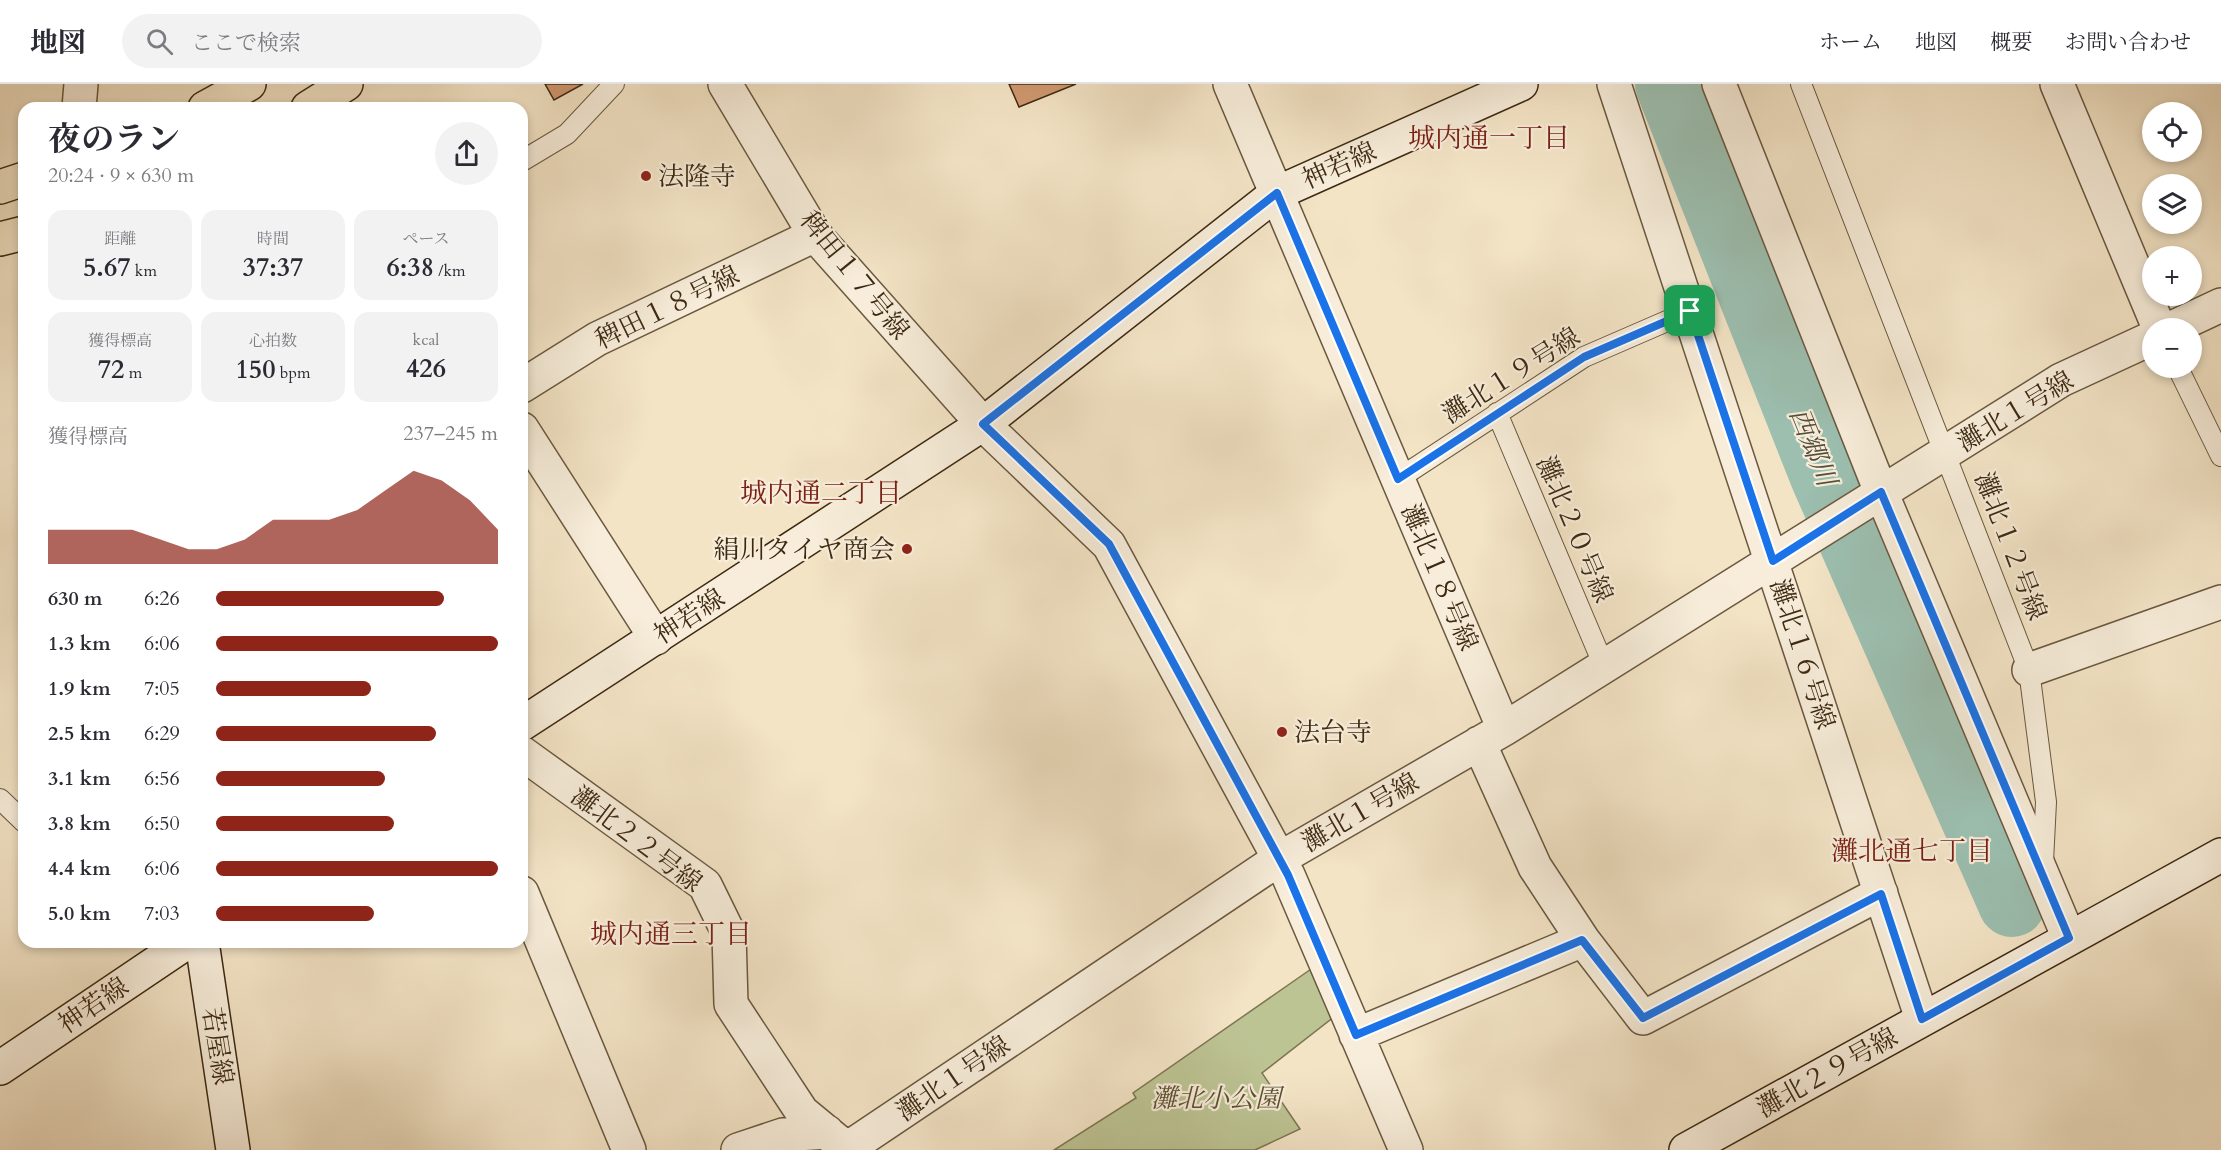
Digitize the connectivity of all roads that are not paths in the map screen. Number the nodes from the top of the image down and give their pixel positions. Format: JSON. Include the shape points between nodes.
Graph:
{"nodes":[{"id":1,"x":81,"y":84,"type":"edge"},
{"id":2,"x":249,"y":84,"type":"edge"},
{"id":3,"x":346,"y":84,"type":"edge"},
{"id":4,"x":614,"y":84,"type":"edge"},
{"id":5,"x":725,"y":84,"type":"edge"},
{"id":6,"x":1230,"y":84,"type":"edge"},
{"id":7,"x":1521,"y":84,"type":"edge"},
{"id":8,"x":1614,"y":84,"type":"edge"},
{"id":9,"x":1719,"y":84,"type":"edge"},
{"id":10,"x":1801,"y":84,"type":"edge"},
{"id":11,"x":2057,"y":84,"type":"edge"},
{"id":12,"x":80,"y":102,"type":"edge"},
{"id":13,"x":216,"y":102,"type":"edge"},
{"id":14,"x":318,"y":102,"type":"edge"},
{"id":15,"x":528,"y":157,"type":"edge"},
{"id":16,"x":18,"y":181,"type":"edge"},
{"id":17,"x":0,"y":187,"type":"edge"},
{"id":18,"x":1277,"y":193,"type":"junction"},
{"id":19,"x":18,"y":235,"type":"edge"},
{"id":20,"x":815,"y":235,"type":"junction"},
{"id":21,"x":0,"y":238,"type":"edge"},
{"id":22,"x":2221,"y":305,"type":"edge"},
{"id":23,"x":1690,"y":311,"type":"junction"},
{"id":24,"x":2155,"y":318,"type":"edge"},
{"id":25,"x":2193,"y":318,"type":"edge"},
{"id":26,"x":2142,"y":343,"type":"edge"},
{"id":27,"x":2183,"y":378,"type":"edge"},
{"id":28,"x":528,"y":382,"type":"edge"},
{"id":29,"x":1497,"y":413,"type":"junction"},
{"id":30,"x":983,"y":424,"type":"junction"},
{"id":31,"x":528,"y":438,"type":"edge"},
{"id":32,"x":1946,"y":452,"type":"junction"},
{"id":33,"x":2221,"y":456,"type":"edge"},
{"id":34,"x":1398,"y":479,"type":"junction"},
{"id":35,"x":1881,"y":492,"type":"junction"},
{"id":36,"x":1773,"y":561,"type":"junction"},
{"id":37,"x":2221,"y":602,"type":"edge"},
{"id":38,"x":656,"y":638,"type":"junction"},
{"id":39,"x":1604,"y":666,"type":"junction"},
{"id":40,"x":2030,"y":670,"type":"junction"},
{"id":41,"x":528,"y":720,"type":"edge"},
{"id":42,"x":1492,"y":736,"type":"junction"},
{"id":43,"x":528,"y":757,"type":"edge"},
{"id":44,"x":0,"y":799,"type":"edge"},
{"id":45,"x":18,"y":816,"type":"edge"},
{"id":46,"x":2221,"y":855,"type":"edge"},
{"id":47,"x":1279,"y":859,"type":"junction"},
{"id":48,"x":2042,"y":873,"type":"junction"},
{"id":49,"x":1881,"y":894,"type":"junction"},
{"id":50,"x":528,"y":907,"type":"edge"},
{"id":51,"x":2069,"y":938,"type":"junction"},
{"id":52,"x":1582,"y":940,"type":"junction"},
{"id":53,"x":178,"y":948,"type":"edge"},
{"id":54,"x":203,"y":948,"type":"edge"},
{"id":55,"x":1922,"y":1019,"type":"junction"},
{"id":56,"x":1356,"y":1035,"type":"junction"},
{"id":57,"x":0,"y":1068,"type":"edge"},
{"id":58,"x":841,"y":1144,"type":"edge"},
{"id":59,"x":234,"y":1150,"type":"edge"},
{"id":60,"x":629,"y":1150,"type":"edge"},
{"id":61,"x":738,"y":1150,"type":"edge"},
{"id":62,"x":1406,"y":1150,"type":"edge"},
{"id":63,"x":1686,"y":1150,"type":"edge"}],
"edges":[{"from":1,"to":12,"type":"street"},
{"from":2,"to":13,"type":"main road"},
{"from":3,"to":14,"type":"main road"},
{"from":4,"to":15,"type":"lane","via":[[567,134]]},
{"from":5,"to":20,"type":"street","name":"稗田１７号線"},
{"from":6,"to":18,"type":"street","name":"灘北１８号線"},
{"from":7,"to":18,"type":"street","name":"神若線"},
{"from":8,"to":23,"type":"street","name":"灘北１６号線"},
{"from":9,"to":35,"type":"street"},
{"from":10,"to":32,"type":"lane","name":"灘北１２号線"},
{"from":11,"to":24,"type":"street"},
{"from":16,"to":17,"type":"main road"},
{"from":18,"to":30,"type":"street","name":"神若線"},
{"from":18,"to":34,"type":"street","name":"灘北１８号線"},
{"from":19,"to":21,"type":"main road"},
{"from":20,"to":28,"type":"street","name":"稗田１８号線","via":[[597,339]]},
{"from":20,"to":30,"type":"street","name":"稗田１７号線"},
{"from":22,"to":25,"type":"street"},
{"from":23,"to":29,"type":"lane","name":"灘北１９号線","via":[[1584,357]]},
{"from":23,"to":36,"type":"street","name":"灘北１６号線"},
{"from":26,"to":32,"type":"street","name":"灘北１号線","via":[[2061,380]]},
{"from":27,"to":33,"type":"lane"},
{"from":29,"to":34,"type":"lane","name":"灘北１９号線"},
{"from":29,"to":39,"type":"lane","name":"灘北２０号線"},
{"from":30,"to":38,"type":"street","name":"神若線"},
{"from":30,"to":47,"type":"street","name":"稗田１７号線","via":[[1109,544]]},
{"from":31,"to":38,"type":"street"},
{"from":32,"to":35,"type":"street","name":"灘北１号線"},
{"from":32,"to":40,"type":"lane","name":"灘北１２号線"},
{"from":34,"to":42,"type":"street","name":"灘北１８号線"},
{"from":35,"to":36,"type":"street","name":"灘北１号線"},
{"from":35,"to":48,"type":"street"},
{"from":36,"to":39,"type":"street","name":"灘北１号線"},
{"from":36,"to":49,"type":"street","name":"灘北１６号線"},
{"from":37,"to":40,"type":"street"},
{"from":38,"to":41,"type":"street","name":"神若線"},
{"from":39,"to":42,"type":"street","name":"灘北１号線"},
{"from":40,"to":48,"type":"lane","name":"灘北１２号線","via":[[2046,802]]},
{"from":42,"to":47,"type":"street","name":"灘北１号線"},
{"from":42,"to":52,"type":"street","name":"灘北１８号線","via":[[1534,867]]},
{"from":43,"to":58,"type":"street","name":"灘北２２号線","via":[[705,885],[729,934],[731,1004],[802,1112]]},
{"from":44,"to":45,"type":"lane"},
{"from":46,"to":51,"type":"street","name":"灘北２９号線"},
{"from":47,"to":56,"type":"street","name":"稗田１７号線"},
{"from":47,"to":58,"type":"street","name":"灘北１号線"},
{"from":48,"to":51,"type":"street"},
{"from":49,"to":52,"type":"street","name":"灘北１８号線","via":[[1643,1018]]},
{"from":49,"to":55,"type":"street","name":"灘北１６号線"},
{"from":50,"to":60,"type":"street"},
{"from":51,"to":55,"type":"street","name":"灘北２９号線"},
{"from":52,"to":56,"type":"street"},
{"from":53,"to":57,"type":"street","name":"神若線"},
{"from":54,"to":59,"type":"street","name":"若屋線"},
{"from":55,"to":63,"type":"street","name":"灘北２９号線"},
{"from":56,"to":62,"type":"street","name":"稗田１７号線"},
{"from":58,"to":61,"type":"street","name":"灘北１号線","via":[[783,1135]]}]}
